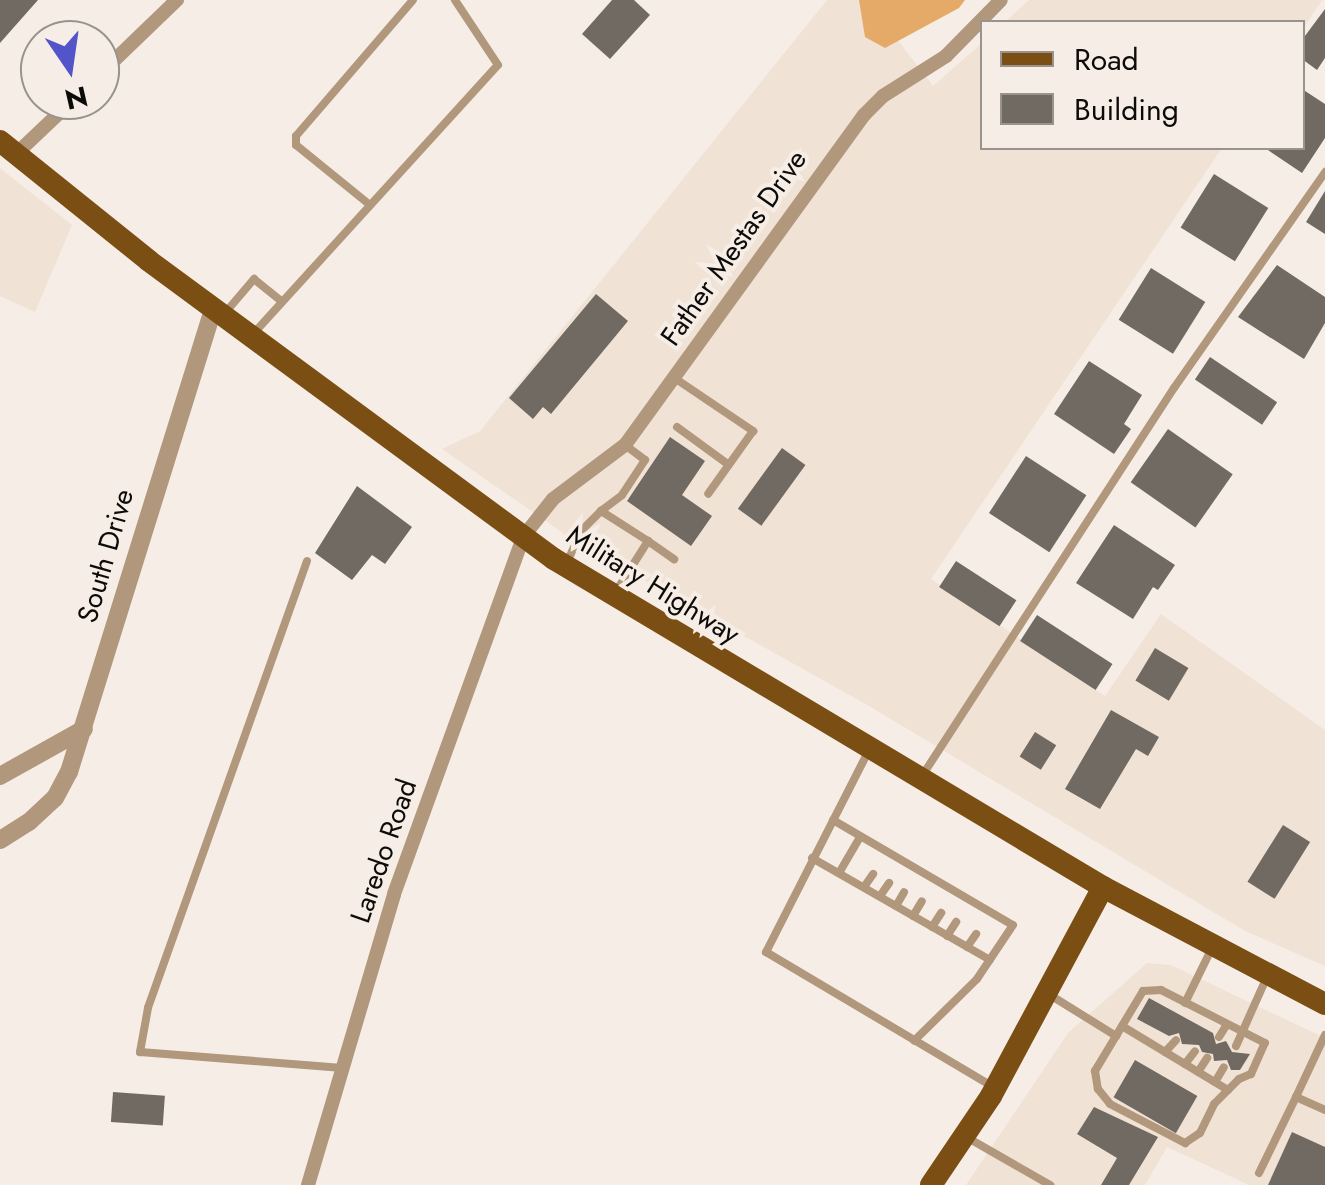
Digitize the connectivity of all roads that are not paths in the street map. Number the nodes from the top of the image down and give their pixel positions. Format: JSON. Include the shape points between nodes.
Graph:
{"nodes":[{"id":1,"x":177,"y":0,"type":"edge"},
{"id":2,"x":413,"y":0,"type":"edge"},
{"id":3,"x":456,"y":0,"type":"edge"},
{"id":4,"x":1001,"y":0,"type":"edge"},
{"id":5,"x":981,"y":20,"type":"edge"},
{"id":6,"x":980,"y":21,"type":"edge"},
{"id":7,"x":120,"y":55,"type":"edge"},
{"id":8,"x":46,"y":120,"type":"edge"},
{"id":9,"x":8,"y":148,"type":"edge"},
{"id":10,"x":1325,"y":172,"type":"edge"},
{"id":11,"x":370,"y":205,"type":"junction"},
{"id":12,"x":282,"y":302,"type":"junction"},
{"id":13,"x":218,"y":312,"type":"junction"},
{"id":14,"x":250,"y":336,"type":"junction"},
{"id":15,"x":673,"y":377,"type":"junction"},
{"id":16,"x":676,"y":427,"type":"dead end"},
{"id":17,"x":625,"y":445,"type":"junction"},
{"id":18,"x":729,"y":465,"type":"junction"},
{"id":19,"x":708,"y":494,"type":"dead end"},
{"id":20,"x":602,"y":512,"type":"junction"},
{"id":21,"x":522,"y":537,"type":"junction"},
{"id":22,"x":648,"y":541,"type":"junction"},
{"id":23,"x":674,"y":559,"type":"dead end"},
{"id":24,"x":307,"y":561,"type":"dead end"},
{"id":25,"x":565,"y":566,"type":"junction"},
{"id":26,"x":613,"y":596,"type":"junction"},
{"id":27,"x":84,"y":729,"type":"junction"},
{"id":28,"x":870,"y":750,"type":"junction"},
{"id":29,"x":0,"y":776,"type":"edge"},
{"id":30,"x":920,"y":780,"type":"junction"},
{"id":31,"x":832,"y":820,"type":"junction"},
{"id":32,"x":860,"y":837,"type":"junction"},
{"id":33,"x":0,"y":840,"type":"edge"},
{"id":34,"x":812,"y":858,"type":"junction"},
{"id":35,"x":839,"y":873,"type":"junction"},
{"id":36,"x":872,"y":874,"type":"dead end"},
{"id":37,"x":889,"y":882,"type":"dead end"},
{"id":38,"x":1103,"y":887,"type":"junction"},
{"id":39,"x":864,"y":888,"type":"junction"},
{"id":40,"x":904,"y":892,"type":"dead end"},
{"id":41,"x":880,"y":896,"type":"junction"},
{"id":42,"x":922,"y":902,"type":"dead end"},
{"id":43,"x":896,"y":906,"type":"junction"},
{"id":44,"x":941,"y":913,"type":"dead end"},
{"id":45,"x":913,"y":916,"type":"junction"},
{"id":46,"x":956,"y":922,"type":"dead end"},
{"id":47,"x":932,"y":927,"type":"junction"},
{"id":48,"x":976,"y":934,"type":"dead end"},
{"id":49,"x":947,"y":936,"type":"junction"},
{"id":50,"x":1212,"y":946,"type":"junction"},
{"id":51,"x":967,"y":948,"type":"junction"},
{"id":52,"x":990,"y":960,"type":"junction"},
{"id":53,"x":1268,"y":974,"type":"junction"},
{"id":54,"x":1046,"y":992,"type":"junction"},
{"id":55,"x":1167,"y":993,"type":"junction"},
{"id":56,"x":1325,"y":1004,"type":"edge"},
{"id":57,"x":1161,"y":1005,"type":"dead end"},
{"id":58,"x":1190,"y":1005,"type":"junction"},
{"id":59,"x":1186,"y":1018,"type":"dead end"},
{"id":60,"x":1214,"y":1018,"type":"junction"},
{"id":61,"x":1227,"y":1024,"type":"junction"},
{"id":62,"x":1122,"y":1026,"type":"junction"},
{"id":63,"x":1151,"y":1026,"type":"dead end"},
{"id":64,"x":1205,"y":1029,"type":"dead end"},
{"id":65,"x":1243,"y":1032,"type":"junction"},
{"id":66,"x":1325,"y":1035,"type":"edge"},
{"id":67,"x":1116,"y":1036,"type":"junction"},
{"id":68,"x":1219,"y":1037,"type":"dead end"},
{"id":69,"x":1142,"y":1038,"type":"junction"},
{"id":70,"x":1176,"y":1040,"type":"dead end"},
{"id":71,"x":914,"y":1041,"type":"junction"},
{"id":72,"x":1236,"y":1046,"type":"dead end"},
{"id":73,"x":1195,"y":1051,"type":"dead end"},
{"id":74,"x":1165,"y":1052,"type":"junction"},
{"id":75,"x":1207,"y":1058,"type":"dead end"},
{"id":76,"x":1185,"y":1064,"type":"junction"},
{"id":77,"x":1224,"y":1067,"type":"dead end"},
{"id":78,"x":342,"y":1068,"type":"junction"},
{"id":79,"x":1198,"y":1072,"type":"junction"},
{"id":80,"x":1215,"y":1082,"type":"junction"},
{"id":81,"x":995,"y":1088,"type":"junction"},
{"id":82,"x":1228,"y":1090,"type":"junction"},
{"id":83,"x":1296,"y":1097,"type":"junction"},
{"id":84,"x":1325,"y":1110,"type":"edge"},
{"id":85,"x":964,"y":1136,"type":"junction"},
{"id":86,"x":1259,"y":1173,"type":"dead end"},
{"id":87,"x":308,"y":1185,"type":"edge"},
{"id":88,"x":932,"y":1185,"type":"edge"},
{"id":89,"x":1050,"y":1185,"type":"edge"}],
"edges":[{"from":1,"to":7,"type":"street"},
{"from":2,"to":11,"type":"lane","via":[[296,136],[296,145]]},
{"from":3,"to":11,"type":"lane","via":[[498,65]]},
{"from":4,"to":5,"type":"street","name":"Father Mestas Drive"},
{"from":6,"to":15,"type":"street","name":"Father Mestas Drive","via":[[946,56],[883,96],[846,135]]},
{"from":8,"to":9,"type":"street"},
{"from":9,"to":13,"type":"main road","name":"Military Highway"},
{"from":10,"to":30,"type":"lane","via":[[1174,388]]},
{"from":11,"to":12,"type":"lane"},
{"from":12,"to":13,"type":"lane","via":[[254,279]]},
{"from":12,"to":14,"type":"lane"},
{"from":13,"to":14,"type":"main road","name":"Military Highway"},
{"from":13,"to":27,"type":"street","name":"South Drive","via":[[165,452]]},
{"from":14,"to":21,"type":"main road","name":"Military Highway"},
{"from":15,"to":17,"type":"street","name":"Father Mestas Drive"},
{"from":15,"to":18,"type":"lane","via":[[753,430]]},
{"from":16,"to":18,"type":"lane"},
{"from":17,"to":20,"type":"lane","via":[[645,460]]},
{"from":17,"to":21,"type":"street","name":"Father Mestas Drive","via":[[554,499]]},
{"from":18,"to":19,"type":"lane"},
{"from":20,"to":22,"type":"lane"},
{"from":20,"to":25,"type":"lane","via":[[582,530]]},
{"from":21,"to":25,"type":"main road","name":"Military Highway"},
{"from":21,"to":78,"type":"street","name":"Laredo Road","via":[[394,894]]},
{"from":22,"to":23,"type":"lane"},
{"from":22,"to":26,"type":"lane"},
{"from":24,"to":78,"type":"lane","via":[[148,1008],[140,1052]]},
{"from":25,"to":26,"type":"main road","name":"Military Highway"},
{"from":26,"to":28,"type":"main road","name":"Military Highway"},
{"from":27,"to":29,"type":"street"},
{"from":27,"to":33,"type":"street","name":"South Drive","via":[[56,798]]},
{"from":28,"to":30,"type":"main road","name":"Military Highway"},
{"from":28,"to":31,"type":"lane"},
{"from":30,"to":38,"type":"main road","name":"Military Highway"},
{"from":31,"to":32,"type":"lane"},
{"from":31,"to":34,"type":"lane"},
{"from":32,"to":35,"type":"lane"},
{"from":32,"to":52,"type":"lane","via":[[986,915],[1014,925]]},
{"from":34,"to":35,"type":"lane"},
{"from":34,"to":71,"type":"lane","via":[[766,952]]},
{"from":35,"to":39,"type":"lane"},
{"from":36,"to":39,"type":"lane"},
{"from":37,"to":41,"type":"lane"},
{"from":38,"to":50,"type":"main road","name":"Military Highway"},
{"from":38,"to":54,"type":"main road"},
{"from":39,"to":41,"type":"lane"},
{"from":40,"to":43,"type":"lane"},
{"from":41,"to":43,"type":"lane"},
{"from":42,"to":45,"type":"lane"},
{"from":43,"to":45,"type":"lane"},
{"from":44,"to":47,"type":"lane"},
{"from":45,"to":47,"type":"lane"},
{"from":46,"to":49,"type":"lane"},
{"from":47,"to":49,"type":"lane"},
{"from":48,"to":51,"type":"lane"},
{"from":49,"to":51,"type":"lane"},
{"from":50,"to":53,"type":"main road","name":"Military Highway"},
{"from":50,"to":58,"type":"lane"},
{"from":51,"to":52,"type":"lane"},
{"from":52,"to":71,"type":"lane"},
{"from":53,"to":56,"type":"main road","name":"Military Highway"},
{"from":53,"to":65,"type":"lane"},
{"from":54,"to":67,"type":"lane"},
{"from":54,"to":81,"type":"main road"},
{"from":55,"to":57,"type":"lane"},
{"from":55,"to":58,"type":"lane"},
{"from":55,"to":62,"type":"lane","via":[[1143,991]]},
{"from":58,"to":59,"type":"lane"},
{"from":58,"to":60,"type":"lane"},
{"from":60,"to":61,"type":"lane"},
{"from":60,"to":64,"type":"lane"},
{"from":61,"to":65,"type":"lane"},
{"from":61,"to":68,"type":"lane"},
{"from":62,"to":67,"type":"lane"},
{"from":62,"to":69,"type":"lane"},
{"from":63,"to":69,"type":"lane"},
{"from":65,"to":72,"type":"lane"},
{"from":65,"to":82,"type":"lane","via":[[1265,1043],[1251,1074]]},
{"from":66,"to":83,"type":"lane"},
{"from":67,"to":82,"type":"lane","via":[[1095,1071],[1098,1090],[1110,1104],[1185,1143],[1200,1134]]},
{"from":69,"to":74,"type":"lane"},
{"from":70,"to":74,"type":"lane"},
{"from":71,"to":81,"type":"lane"},
{"from":73,"to":76,"type":"lane"},
{"from":74,"to":76,"type":"lane"},
{"from":75,"to":79,"type":"lane"},
{"from":76,"to":79,"type":"lane"},
{"from":77,"to":80,"type":"lane"},
{"from":78,"to":87,"type":"street","name":"Laredo Road"},
{"from":79,"to":80,"type":"lane"},
{"from":80,"to":82,"type":"lane"},
{"from":81,"to":85,"type":"main road"},
{"from":83,"to":84,"type":"lane"},
{"from":83,"to":86,"type":"lane"},
{"from":85,"to":88,"type":"main road"},
{"from":85,"to":89,"type":"lane"}]}
